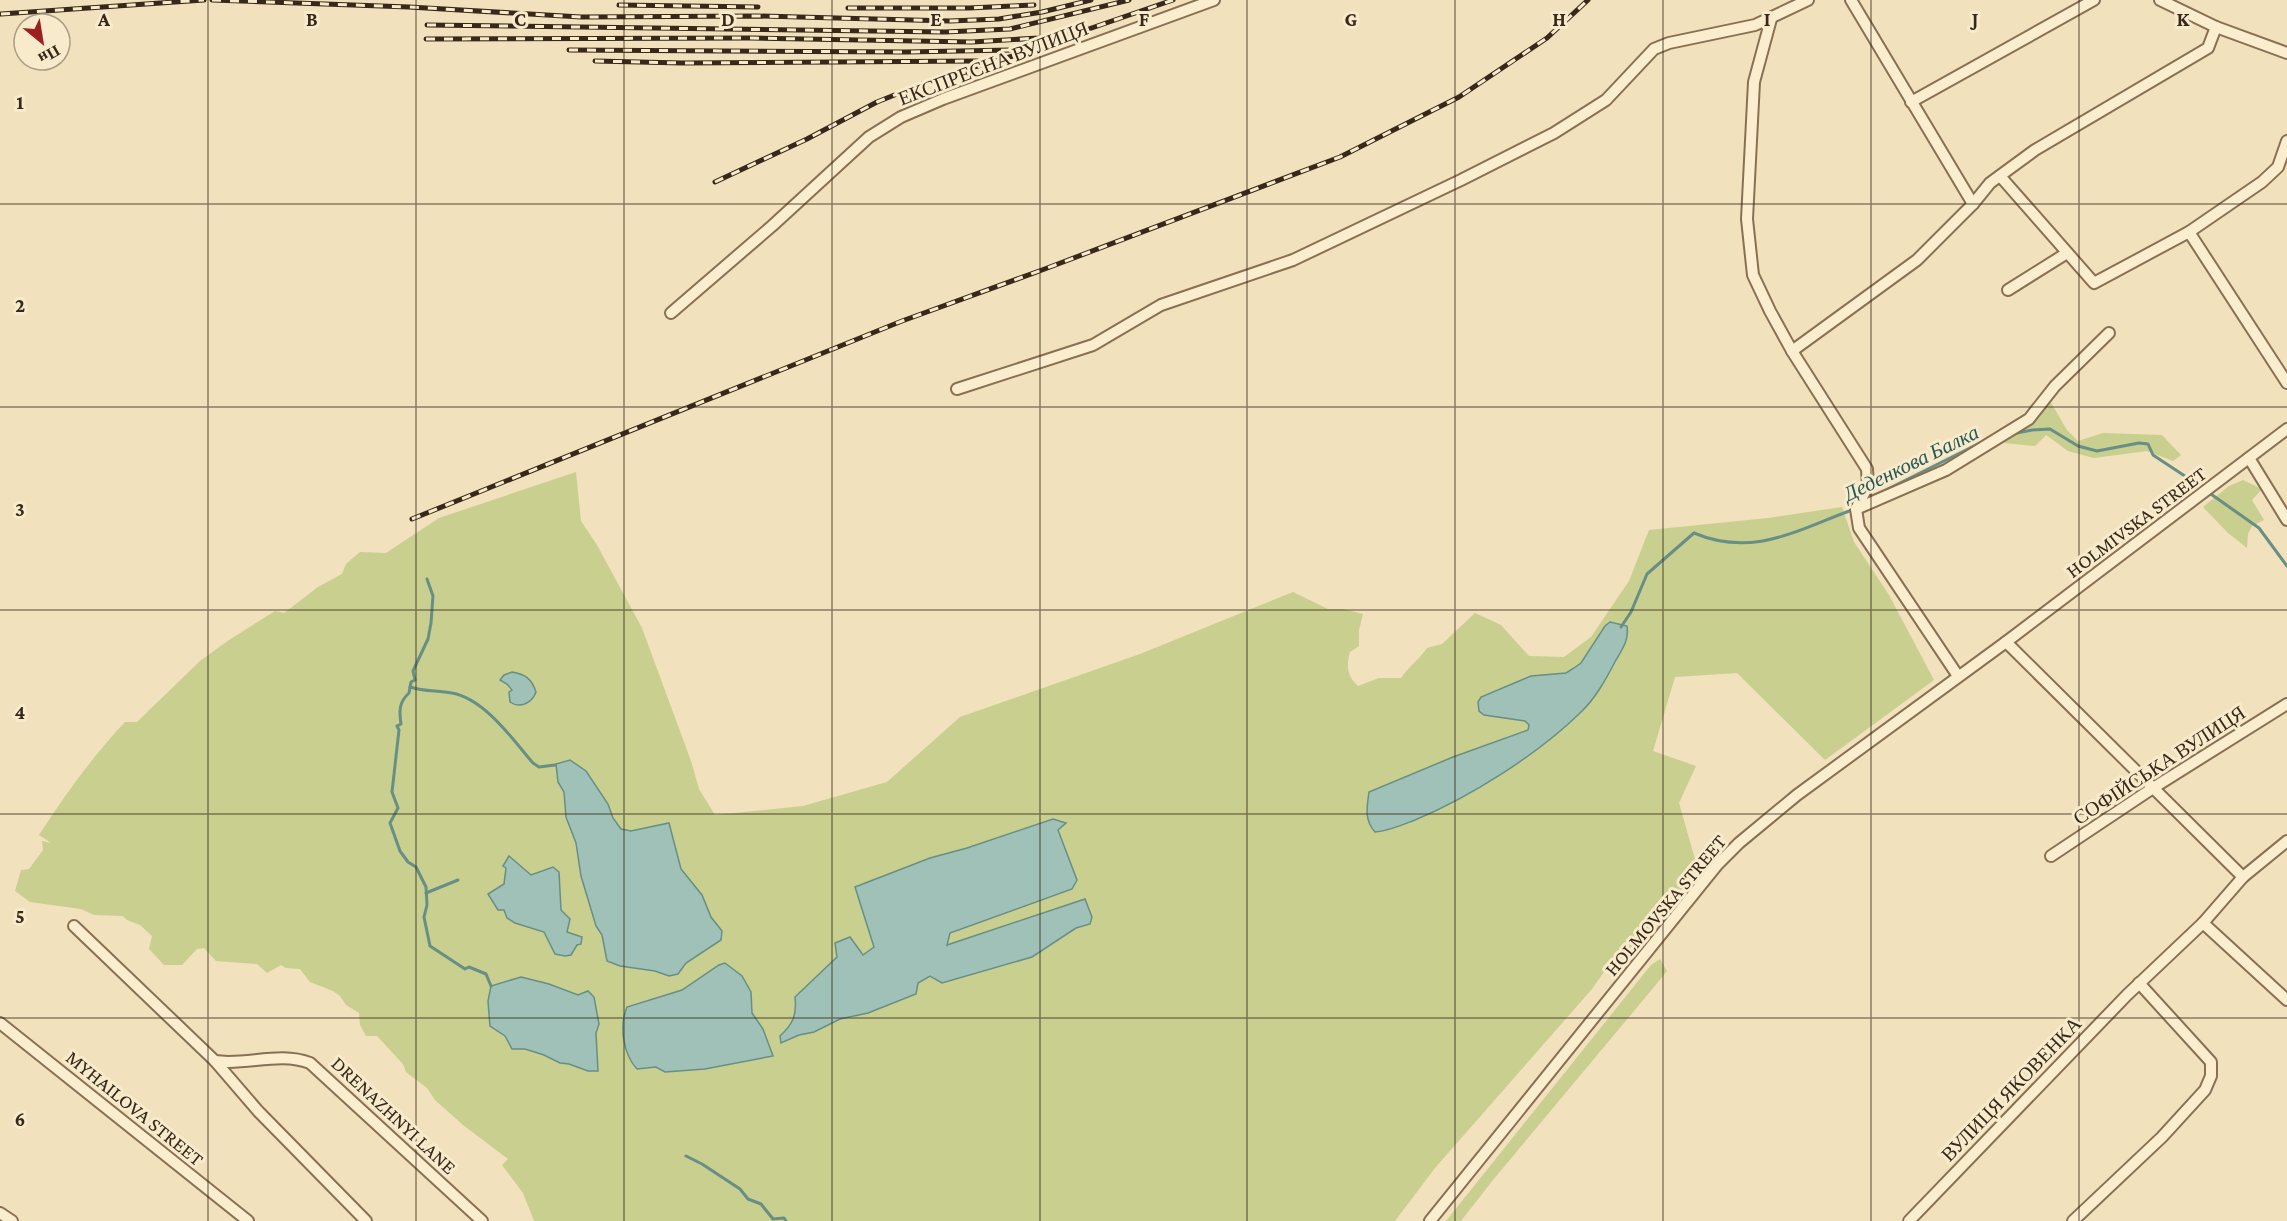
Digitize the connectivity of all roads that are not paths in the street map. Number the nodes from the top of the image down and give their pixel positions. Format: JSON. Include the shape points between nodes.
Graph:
{"nodes":[{"id":1,"x":1214,"y":0,"type":"edge"},
{"id":2,"x":1808,"y":0,"type":"edge"},
{"id":3,"x":1851,"y":0,"type":"edge"},
{"id":4,"x":2094,"y":0,"type":"edge"},
{"id":5,"x":2160,"y":0,"type":"edge"},
{"id":6,"x":1771,"y":19,"type":"junction"},
{"id":7,"x":2216,"y":27,"type":"junction"},
{"id":8,"x":2287,"y":53,"type":"edge"},
{"id":9,"x":1911,"y":102,"type":"junction"},
{"id":10,"x":2287,"y":141,"type":"edge"},
{"id":11,"x":2282,"y":169,"type":"edge"},
{"id":12,"x":2000,"y":176,"type":"junction"},
{"id":13,"x":1974,"y":204,"type":"junction"},
{"id":14,"x":2189,"y":232,"type":"junction"},
{"id":15,"x":2067,"y":253,"type":"junction"},
{"id":16,"x":2008,"y":290,"type":"dead end"},
{"id":17,"x":671,"y":313,"type":"dead end"},
{"id":18,"x":2109,"y":333,"type":"dead end"},
{"id":19,"x":1792,"y":351,"type":"junction"},
{"id":20,"x":2287,"y":382,"type":"edge"},
{"id":21,"x":957,"y":389,"type":"dead end"},
{"id":22,"x":2287,"y":429,"type":"edge"},
{"id":23,"x":2249,"y":458,"type":"junction"},
{"id":24,"x":1856,"y":509,"type":"junction"},
{"id":25,"x":2287,"y":520,"type":"edge"},
{"id":26,"x":2006,"y":642,"type":"junction"},
{"id":27,"x":1958,"y":676,"type":"junction"},
{"id":28,"x":2287,"y":704,"type":"edge"},
{"id":29,"x":2153,"y":788,"type":"junction"},
{"id":30,"x":2287,"y":841,"type":"edge"},
{"id":31,"x":2051,"y":856,"type":"dead end"},
{"id":32,"x":2243,"y":877,"type":"junction"},
{"id":33,"x":2202,"y":924,"type":"junction"},
{"id":34,"x":74,"y":926,"type":"dead end"},
{"id":35,"x":2139,"y":983,"type":"junction"},
{"id":36,"x":2287,"y":1000,"type":"edge"},
{"id":37,"x":0,"y":1023,"type":"edge"},
{"id":38,"x":215,"y":1061,"type":"junction"},
{"id":39,"x":0,"y":1214,"type":"edge"},
{"id":40,"x":12,"y":1221,"type":"edge"},
{"id":41,"x":248,"y":1221,"type":"edge"},
{"id":42,"x":366,"y":1221,"type":"edge"},
{"id":43,"x":482,"y":1221,"type":"edge"},
{"id":44,"x":1430,"y":1221,"type":"edge"},
{"id":45,"x":1909,"y":1221,"type":"edge"},
{"id":46,"x":2073,"y":1221,"type":"edge"}],
"edges":[{"from":1,"to":17,"type":"street","name":"ЕКСПРЕСНА ВУЛИЦЯ","via":[[901,117],[869,137]]},
{"from":2,"to":6,"type":"street"},
{"from":3,"to":9,"type":"street"},
{"from":4,"to":9,"type":"street"},
{"from":5,"to":7,"type":"street"},
{"from":6,"to":19,"type":"street","via":[[1754,82],[1747,219],[1753,274]]},
{"from":6,"to":21,"type":"street","via":[[1654,50],[1606,100],[1588,113],[1461,180],[1293,260],[1161,305],[1093,345]]},
{"from":7,"to":8,"type":"street"},
{"from":7,"to":12,"type":"street","via":[[2208,48],[2035,150]]},
{"from":9,"to":13,"type":"street"},
{"from":10,"to":11,"type":"street"},
{"from":11,"to":14,"type":"street"},
{"from":12,"to":13,"type":"street"},
{"from":12,"to":15,"type":"street"},
{"from":13,"to":19,"type":"street","via":[[1917,260]]},
{"from":14,"to":15,"type":"street","via":[[2094,283]]},
{"from":14,"to":20,"type":"street"},
{"from":15,"to":16,"type":"street"},
{"from":18,"to":24,"type":"street","via":[[2055,386],[2029,419],[1946,470]]},
{"from":19,"to":24,"type":"street","via":[[1867,469],[1868,486]]},
{"from":22,"to":23,"type":"street","name":"HOLMIVSKA STREET"},
{"from":23,"to":25,"type":"street"},
{"from":23,"to":26,"type":"street","name":"HOLMIVSKA STREET"},
{"from":24,"to":27,"type":"street","via":[[1859,528]]},
{"from":26,"to":27,"type":"street","name":"HOLMOVSKA STREET"},
{"from":26,"to":29,"type":"street"},
{"from":27,"to":44,"type":"street","name":"HOLMOVSKA STREET","via":[[1797,795],[1717,865]]},
{"from":28,"to":29,"type":"street","name":"СОФІЙСЬКА ВУЛИЦЯ"},
{"from":29,"to":31,"type":"street","name":"СОФІЙСЬКА ВУЛИЦЯ"},
{"from":29,"to":32,"type":"street"},
{"from":30,"to":32,"type":"street","name":"ВУЛИЦЯ ЯКОВЕНКА"},
{"from":32,"to":33,"type":"street","name":"ВУЛИЦЯ ЯКОВЕНКА"},
{"from":33,"to":35,"type":"street","name":"ВУЛИЦЯ ЯКОВЕНКА"},
{"from":33,"to":36,"type":"street"},
{"from":34,"to":38,"type":"street"},
{"from":35,"to":45,"type":"street","name":"ВУЛИЦЯ ЯКОВЕНКА"},
{"from":35,"to":46,"type":"street","via":[[2211,1062],[2211,1076],[2205,1090],[2162,1137]]},
{"from":37,"to":41,"type":"street","name":"MYHAILOVA STREET"},
{"from":38,"to":42,"type":"street","via":[[258,1111]]},
{"from":38,"to":43,"type":"street","name":"DRENAZHNYI LANE","via":[[291,1058],[309,1063]]},
{"from":39,"to":40,"type":"street"}]}
